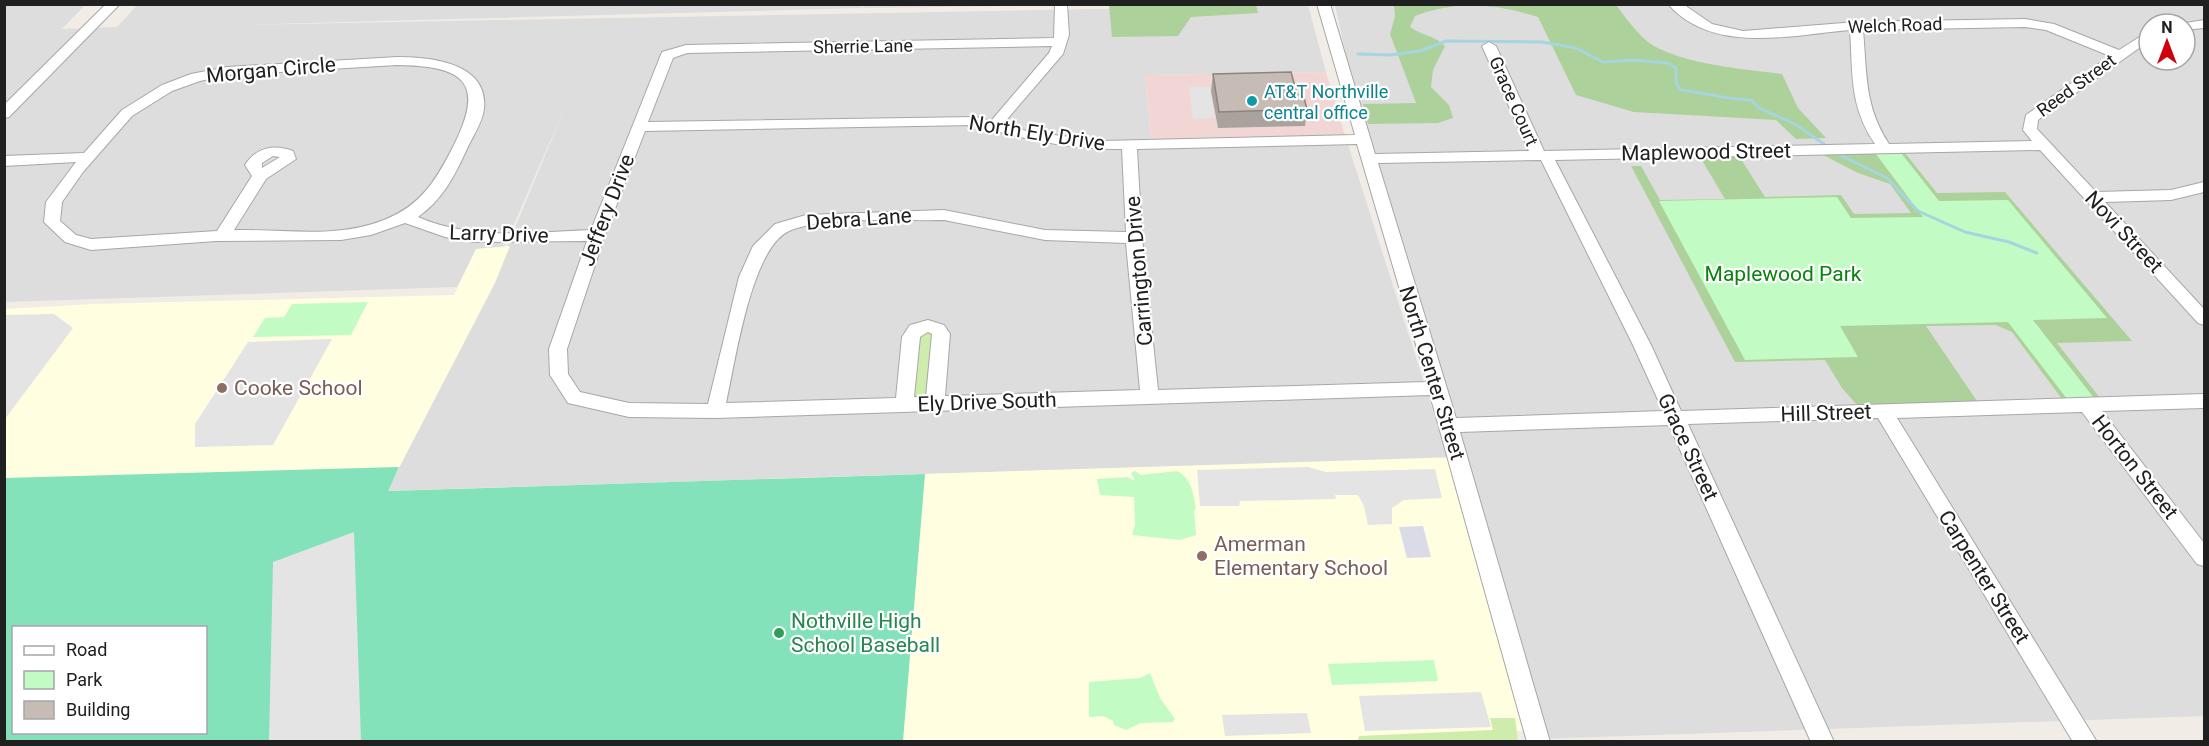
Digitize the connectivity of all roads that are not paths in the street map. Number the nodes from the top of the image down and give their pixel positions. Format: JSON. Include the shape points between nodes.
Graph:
{"nodes":[{"id":1,"x":114,"y":4,"type":"edge"},
{"id":2,"x":1061,"y":4,"type":"edge"},
{"id":3,"x":1323,"y":4,"type":"edge"},
{"id":4,"x":1674,"y":4,"type":"edge"},
{"id":5,"x":1856,"y":26,"type":"junction"},
{"id":6,"x":1060,"y":42,"type":"junction"},
{"id":7,"x":2137,"y":43,"type":"edge"},
{"id":8,"x":1489,"y":46,"type":"dead end"},
{"id":9,"x":66,"y":54,"type":"junction"},
{"id":10,"x":667,"y":55,"type":"joint"},
{"id":11,"x":2119,"y":55,"type":"junction"},
{"id":12,"x":4,"y":114,"type":"edge"},
{"id":13,"x":995,"y":125,"type":"junction"},
{"id":14,"x":4,"y":127,"type":"edge"},
{"id":15,"x":639,"y":127,"type":"junction"},
{"id":16,"x":1362,"y":139,"type":"junction"},
{"id":17,"x":2042,"y":145,"type":"junction"},
{"id":18,"x":1129,"y":146,"type":"junction"},
{"id":19,"x":1885,"y":148,"type":"junction"},
{"id":20,"x":1543,"y":156,"type":"junction"},
{"id":21,"x":1369,"y":159,"type":"junction"},
{"id":22,"x":4,"y":161,"type":"edge"},
{"id":23,"x":83,"y":163,"type":"junction"},
{"id":24,"x":4,"y":171,"type":"edge"},
{"id":25,"x":260,"y":176,"type":"dead end"},
{"id":26,"x":2205,"y":187,"type":"edge"},
{"id":27,"x":2092,"y":197,"type":"junction"},
{"id":28,"x":405,"y":217,"type":"junction"},
{"id":29,"x":597,"y":235,"type":"junction"},
{"id":30,"x":222,"y":236,"type":"junction"},
{"id":31,"x":1134,"y":238,"type":"junction"},
{"id":32,"x":2205,"y":319,"type":"edge"},
{"id":33,"x":558,"y":367,"type":"joint"},
{"id":34,"x":1437,"y":388,"type":"junction"},
{"id":35,"x":1150,"y":397,"type":"junction"},
{"id":36,"x":2205,"y":401,"type":"edge"},
{"id":37,"x":935,"y":404,"type":"junction"},
{"id":38,"x":904,"y":405,"type":"junction"},
{"id":39,"x":2087,"y":405,"type":"junction"},
{"id":40,"x":715,"y":411,"type":"junction"},
{"id":41,"x":1884,"y":412,"type":"junction"},
{"id":42,"x":1673,"y":418,"type":"junction"},
{"id":43,"x":1448,"y":425,"type":"junction"},
{"id":44,"x":2205,"y":558,"type":"edge"},
{"id":45,"x":1539,"y":741,"type":"edge"},
{"id":46,"x":1823,"y":741,"type":"edge"},
{"id":47,"x":2086,"y":741,"type":"edge"}],
"edges":[{"from":1,"to":9,"type":"street"},
{"from":2,"to":6,"type":"street"},
{"from":3,"to":16,"type":"street","name":"North Center Street"},
{"from":4,"to":5,"type":"street","name":"Welch Road","via":[[1708,27],[1743,35]]},
{"from":5,"to":11,"type":"street","name":"Welch Road","via":[[2035,24]]},
{"from":5,"to":19,"type":"street","via":[[1862,105]]},
{"from":6,"to":10,"type":"street","name":"Sherrie Lane","via":[[686,49]]},
{"from":6,"to":13,"type":"street","via":[[1056,54]]},
{"from":7,"to":11,"type":"street","name":"Reed Street"},
{"from":8,"to":20,"type":"street","name":"Grace Court"},
{"from":9,"to":12,"type":"street"},
{"from":9,"to":14,"type":"street","via":[[63,65]]},
{"from":10,"to":15,"type":"street","name":"Jeffery Drive"},
{"from":11,"to":17,"type":"street","name":"Reed Street","via":[[2031,118],[2030,130]]},
{"from":13,"to":15,"type":"street","name":"North Ely Drive","via":[[975,121]]},
{"from":13,"to":18,"type":"street","name":"North Ely Drive","via":[[1066,142]]},
{"from":15,"to":29,"type":"street","name":"Jeffery Drive"},
{"from":16,"to":18,"type":"street","name":"North Ely Drive"},
{"from":16,"to":21,"type":"street","name":"North Center Street"},
{"from":17,"to":19,"type":"street","name":"Maplewood Street"},
{"from":17,"to":27,"type":"street","name":"Novi Street"},
{"from":18,"to":31,"type":"street","name":"Carrington Drive"},
{"from":19,"to":20,"type":"street","name":"Maplewood Street"},
{"from":20,"to":21,"type":"street","name":"Maplewood Street"},
{"from":20,"to":42,"type":"street","name":"Grace Street","via":[[1642,345]]},
{"from":21,"to":34,"type":"street","name":"North Center Street"},
{"from":22,"to":23,"type":"street"},
{"from":23,"to":24,"type":"street"},
{"from":23,"to":28,"type":"street","name":"Morgan Circle","via":[[133,107],[196,77],[241,69],[397,61],[429,63],[468,79],[476,94],[477,108],[444,182],[423,206]]},
{"from":23,"to":30,"type":"street","name":"Morgan Circle","via":[[57,195],[51,216],[55,226],[73,240],[101,245]]},
{"from":25,"to":30,"type":"street"},
{"from":26,"to":27,"type":"street","via":[[2171,195]]},
{"from":27,"to":32,"type":"street","name":"Novi Street"},
{"from":28,"to":29,"type":"street","name":"Larry Drive","via":[[426,229],[456,236]]},
{"from":28,"to":30,"type":"street","name":"Morgan Circle","via":[[341,236]]},
{"from":29,"to":33,"type":"street","name":"Jeffery Drive","via":[[561,337]]},
{"from":31,"to":35,"type":"street","name":"Carrington Drive"},
{"from":31,"to":40,"type":"street","name":"Debra Lane","via":[[1044,235],[945,215],[806,220],[781,228],[759,250],[747,277]]},
{"from":33,"to":40,"type":"street","name":"Ely Drive South","via":[[567,392],[592,404],[629,410]]},
{"from":34,"to":35,"type":"street","name":"Ely Drive South"},
{"from":34,"to":43,"type":"street","name":"North Center Street"},
{"from":35,"to":37,"type":"street","name":"Ely Drive South"},
{"from":36,"to":39,"type":"street","name":"Hill Street"},
{"from":37,"to":38,"type":"street","name":"Ely Drive South"},
{"from":37,"to":38,"type":"street","via":[[941,334],[928,326],[916,329],[910,338]]},
{"from":38,"to":40,"type":"street","name":"Ely Drive South"},
{"from":39,"to":41,"type":"street","name":"Hill Street"},
{"from":39,"to":44,"type":"street","name":"Horton Street"},
{"from":41,"to":42,"type":"street","name":"Hill Street"},
{"from":41,"to":47,"type":"street","name":"Carpenter Street"},
{"from":42,"to":43,"type":"street","name":"Hill Street"},
{"from":42,"to":46,"type":"street","name":"Grace Street"},
{"from":43,"to":45,"type":"street","name":"North Center Street"}]}
